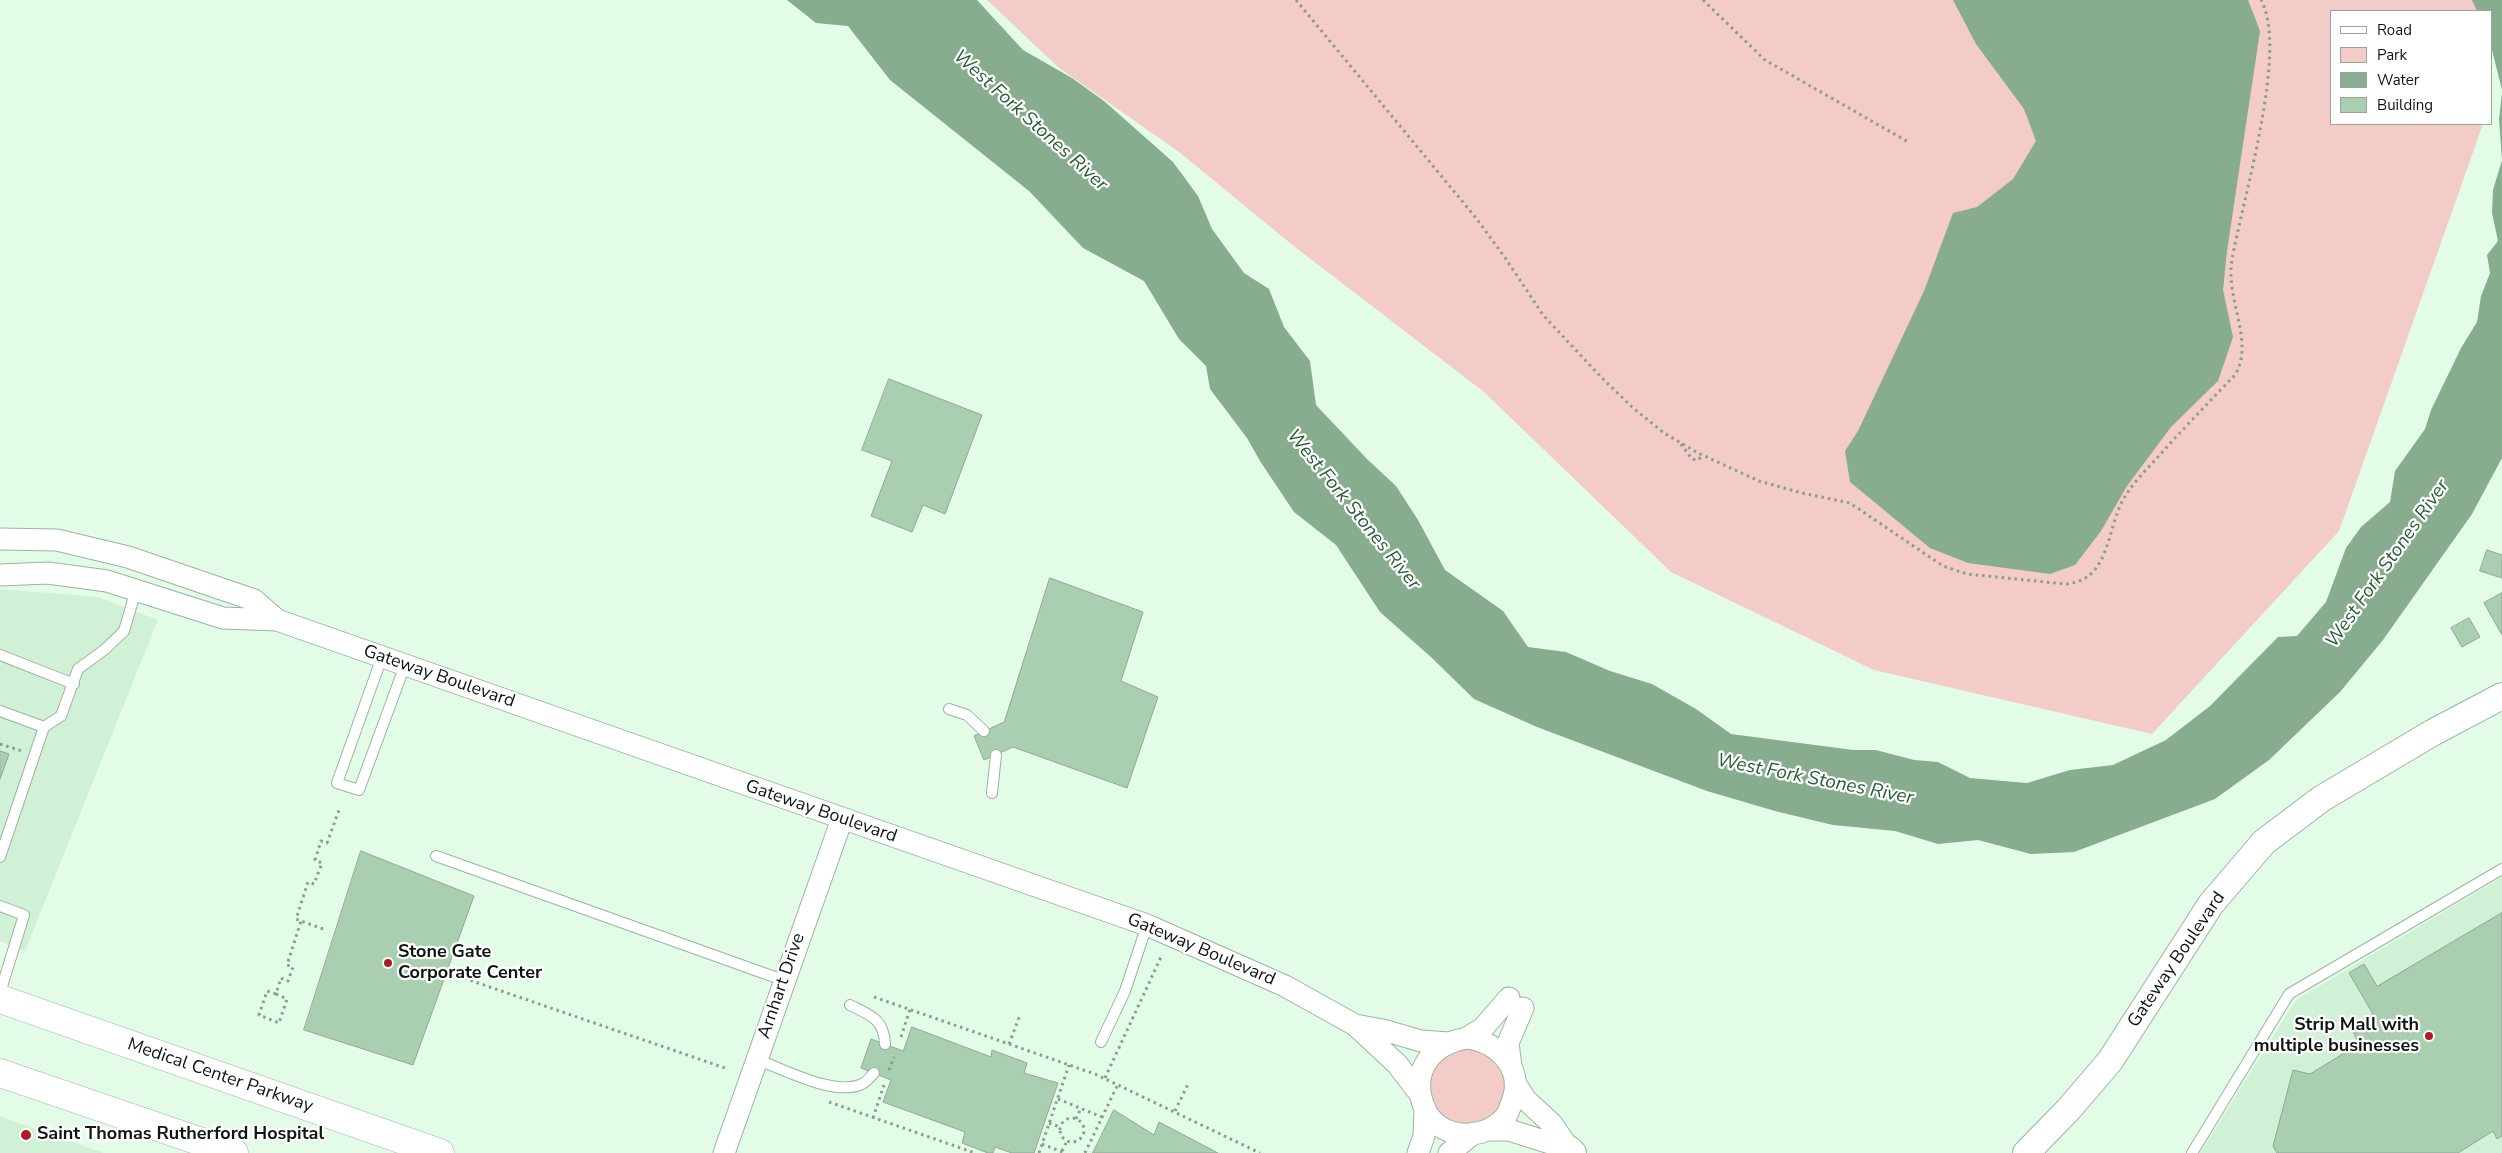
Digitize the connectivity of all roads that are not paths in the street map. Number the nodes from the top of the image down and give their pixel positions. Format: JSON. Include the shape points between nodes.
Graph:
{"nodes":[{"id":1,"x":0,"y":539,"type":"edge"},
{"id":2,"x":0,"y":575,"type":"edge"},
{"id":3,"x":136,"y":590,"type":"junction"},
{"id":4,"x":277,"y":620,"type":"junction"},
{"id":5,"x":0,"y":655,"type":"edge"},
{"id":6,"x":382,"y":657,"type":"junction"},
{"id":7,"x":405,"y":665,"type":"junction"},
{"id":8,"x":74,"y":684,"type":"junction"},
{"id":9,"x":2502,"y":696,"type":"edge"},
{"id":10,"x":949,"y":709,"type":"dead end"},
{"id":11,"x":0,"y":711,"type":"edge"},
{"id":12,"x":44,"y":727,"type":"junction"},
{"id":13,"x":984,"y":731,"type":"dead end"},
{"id":14,"x":996,"y":755,"type":"dead end"},
{"id":15,"x":992,"y":793,"type":"dead end"},
{"id":16,"x":842,"y":819,"type":"junction"},
{"id":17,"x":436,"y":856,"type":"dead end"},
{"id":18,"x":0,"y":857,"type":"edge"},
{"id":19,"x":2502,"y":869,"type":"edge"},
{"id":20,"x":0,"y":906,"type":"edge"},
{"id":21,"x":1147,"y":925,"type":"junction"},
{"id":22,"x":784,"y":980,"type":"junction"},
{"id":23,"x":0,"y":994,"type":"edge"},
{"id":24,"x":0,"y":999,"type":"edge"},
{"id":25,"x":850,"y":1005,"type":"dead end"},
{"id":26,"x":1355,"y":1025,"type":"junction"},
{"id":27,"x":1458,"y":1040,"type":"junction"},
{"id":28,"x":1101,"y":1042,"type":"dead end"},
{"id":29,"x":885,"y":1044,"type":"dead end"},
{"id":30,"x":756,"y":1059,"type":"junction"},
{"id":31,"x":0,"y":1073,"type":"edge"},
{"id":32,"x":874,"y":1073,"type":"dead end"},
{"id":33,"x":1513,"y":1075,"type":"junction"},
{"id":34,"x":1423,"y":1101,"type":"junction"},
{"id":35,"x":1482,"y":1132,"type":"junction"},
{"id":36,"x":1571,"y":1151,"type":"edge"},
{"id":37,"x":234,"y":1153,"type":"edge"},
{"id":38,"x":440,"y":1153,"type":"edge"},
{"id":39,"x":724,"y":1153,"type":"edge"},
{"id":40,"x":1418,"y":1153,"type":"edge"},
{"id":41,"x":1449,"y":1153,"type":"edge"},
{"id":42,"x":2026,"y":1153,"type":"edge"},
{"id":43,"x":2192,"y":1153,"type":"edge"}],
"edges":[{"from":1,"to":4,"type":"street","name":"Gateway Boulevard","via":[[56,540],[128,557],[254,600]]},
{"from":2,"to":3,"type":"street","name":"Gateway Boulevard","via":[[48,574],[107,582]]},
{"from":3,"to":4,"type":"street","name":"Gateway Boulevard","via":[[223,618]]},
{"from":3,"to":8,"type":"lane","via":[[124,631],[78,668]]},
{"from":4,"to":6,"type":"street","name":"Gateway Boulevard"},
{"from":5,"to":8,"type":"lane"},
{"from":6,"to":7,"type":"street","name":"Gateway Boulevard"},
{"from":6,"to":7,"type":"lane","via":[[337,782],[359,790]]},
{"from":7,"to":16,"type":"street","name":"Gateway Boulevard"},
{"from":8,"to":12,"type":"lane","via":[[61,716]]},
{"from":9,"to":42,"type":"street","name":"Gateway Boulevard","via":[[2322,798],[2264,842],[2211,904],[2110,1060]]},
{"from":10,"to":13,"type":"lane","via":[[967,715]]},
{"from":11,"to":12,"type":"lane"},
{"from":12,"to":18,"type":"lane"},
{"from":14,"to":15,"type":"lane"},
{"from":16,"to":21,"type":"street","name":"Gateway Boulevard"},
{"from":16,"to":22,"type":"street","name":"Arnhart Drive"},
{"from":17,"to":22,"type":"lane"},
{"from":19,"to":43,"type":"lane","via":[[2289,994]]},
{"from":20,"to":23,"type":"lane","via":[[24,914]]},
{"from":21,"to":26,"type":"street","name":"Gateway Boulevard","via":[[1285,986]]},
{"from":21,"to":28,"type":"lane","via":[[1125,991]]},
{"from":22,"to":30,"type":"street","name":"Arnhart Drive"},
{"from":24,"to":38,"type":"main road","name":"Medical Center Parkway"},
{"from":25,"to":29,"type":"lane","via":[[873,1016],[884,1030]]},
{"from":26,"to":27,"type":"street","via":[[1421,1042],[1436,1044]]},
{"from":26,"to":34,"type":"street","via":[[1397,1064]]},
{"from":27,"to":33,"type":"street","via":[[1478,1040],[1493,1046],[1502,1052]]},
{"from":27,"to":33,"type":"street","via":[[1516,1003],[1508,1044]]},
{"from":27,"to":34,"type":"street","via":[[1436,1050],[1425,1064],[1421,1075]]},
{"from":30,"to":32,"type":"lane","via":[[821,1083],[845,1088],[863,1084]]},
{"from":30,"to":39,"type":"street","name":"Arnhart Drive"},
{"from":31,"to":37,"type":"main road"},
{"from":33,"to":35,"type":"street","via":[[1516,1093],[1507,1116]]},
{"from":33,"to":36,"type":"street","via":[[1526,1100],[1552,1124]]},
{"from":34,"to":35,"type":"street","via":[[1443,1130],[1466,1135]]},
{"from":34,"to":40,"type":"street","via":[[1424,1136]]},
{"from":35,"to":36,"type":"street","via":[[1509,1130]]},
{"from":35,"to":41,"type":"street"}]}
